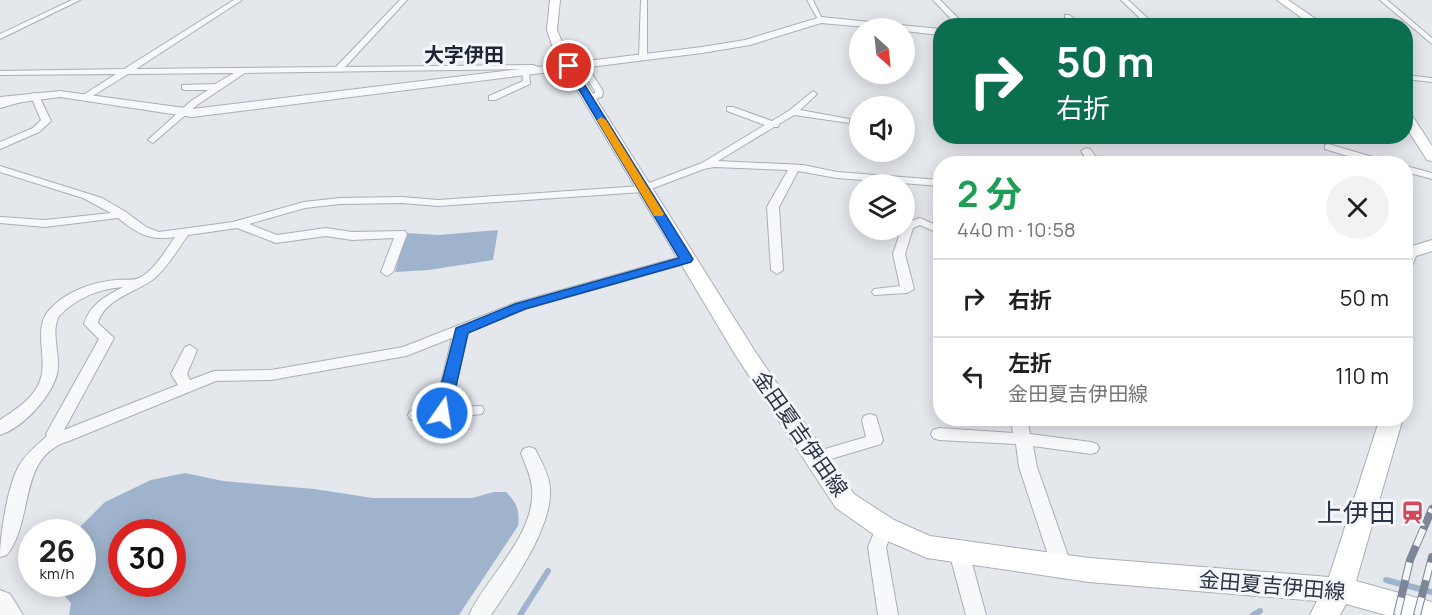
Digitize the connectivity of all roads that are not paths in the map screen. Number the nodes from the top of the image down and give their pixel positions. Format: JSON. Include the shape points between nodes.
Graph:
{"nodes":[{"id":1,"x":77,"y":0,"type":"edge"},
{"id":2,"x":239,"y":0,"type":"edge"},
{"id":3,"x":404,"y":0,"type":"edge"},
{"id":4,"x":555,"y":0,"type":"edge"},
{"id":5,"x":644,"y":0,"type":"edge"},
{"id":6,"x":810,"y":0,"type":"edge"},
{"id":7,"x":936,"y":0,"type":"edge"},
{"id":8,"x":1124,"y":0,"type":"edge"},
{"id":9,"x":1282,"y":0,"type":"edge"},
{"id":10,"x":1383,"y":0,"type":"edge"},
{"id":11,"x":1066,"y":16,"type":"dead end"},
{"id":12,"x":955,"y":18,"type":"edge"},
{"id":13,"x":1069,"y":18,"type":"edge"},
{"id":14,"x":1145,"y":18,"type":"edge"},
{"id":15,"x":1309,"y":18,"type":"edge"},
{"id":16,"x":1404,"y":18,"type":"edge"},
{"id":17,"x":821,"y":20,"type":"junction"},
{"id":18,"x":1413,"y":26,"type":"edge"},
{"id":19,"x":933,"y":32,"type":"edge"},
{"id":20,"x":0,"y":37,"type":"edge"},
{"id":21,"x":1432,"y":42,"type":"edge"},
{"id":22,"x":642,"y":56,"type":"junction"},
{"id":23,"x":575,"y":65,"type":"junction"},
{"id":24,"x":338,"y":69,"type":"junction"},
{"id":25,"x":244,"y":70,"type":"junction"},
{"id":26,"x":542,"y":70,"type":"junction"},
{"id":27,"x":129,"y":71,"type":"junction"},
{"id":28,"x":525,"y":72,"type":"junction"},
{"id":29,"x":0,"y":73,"type":"edge"},
{"id":30,"x":1413,"y":78,"type":"edge"},
{"id":31,"x":1432,"y":80,"type":"edge"},
{"id":32,"x":185,"y":87,"type":"dead end"},
{"id":33,"x":217,"y":87,"type":"junction"},
{"id":34,"x":813,"y":94,"type":"dead end"},
{"id":35,"x":35,"y":96,"type":"junction"},
{"id":36,"x":87,"y":97,"type":"junction"},
{"id":37,"x":492,"y":99,"type":"dead end"},
{"id":38,"x":4,"y":103,"type":"edge"},
{"id":39,"x":730,"y":109,"type":"dead end"},
{"id":40,"x":184,"y":112,"type":"junction"},
{"id":41,"x":793,"y":112,"type":"junction"},
{"id":42,"x":7,"y":115,"type":"dead end"},
{"id":43,"x":846,"y":121,"type":"dead end"},
{"id":44,"x":775,"y":125,"type":"junction"},
{"id":45,"x":1413,"y":128,"type":"edge"},
{"id":46,"x":153,"y":140,"type":"dead end"},
{"id":47,"x":0,"y":146,"type":"edge"},
{"id":48,"x":1328,"y":147,"type":"dead end"},
{"id":49,"x":1086,"y":151,"type":"dead end"},
{"id":50,"x":1090,"y":156,"type":"edge"},
{"id":51,"x":1359,"y":156,"type":"edge"},
{"id":52,"x":1432,"y":158,"type":"edge"},
{"id":53,"x":702,"y":166,"type":"junction"},
{"id":54,"x":794,"y":168,"type":"junction"},
{"id":55,"x":0,"y":169,"type":"edge"},
{"id":56,"x":1413,"y":171,"type":"edge"},
{"id":57,"x":1432,"y":176,"type":"edge"},
{"id":58,"x":933,"y":182,"type":"edge"},
{"id":59,"x":643,"y":189,"type":"junction"},
{"id":60,"x":122,"y":214,"type":"junction"},
{"id":61,"x":0,"y":220,"type":"edge"},
{"id":62,"x":238,"y":224,"type":"junction"},
{"id":63,"x":933,"y":228,"type":"edge"},
{"id":64,"x":184,"y":233,"type":"junction"},
{"id":65,"x":1432,"y":245,"type":"edge"},
{"id":66,"x":1413,"y":253,"type":"edge"},
{"id":67,"x":687,"y":259,"type":"junction"},
{"id":68,"x":777,"y":270,"type":"dead end"},
{"id":69,"x":387,"y":272,"type":"dead end"},
{"id":70,"x":141,"y":283,"type":"junction"},
{"id":71,"x":879,"y":292,"type":"dead end"},
{"id":72,"x":461,"y":331,"type":"junction"},
{"id":73,"x":189,"y":350,"type":"dead end"},
{"id":74,"x":186,"y":385,"type":"junction"},
{"id":75,"x":476,"y":410,"type":"dead end"},
{"id":76,"x":442,"y":413,"type":"junction"},
{"id":77,"x":416,"y":415,"type":"dead end"},
{"id":78,"x":870,"y":420,"type":"dead end"},
{"id":79,"x":1021,"y":426,"type":"edge"},
{"id":80,"x":1390,"y":426,"type":"edge"},
{"id":81,"x":0,"y":429,"type":"edge"},
{"id":82,"x":939,"y":434,"type":"dead end"},
{"id":83,"x":58,"y":435,"type":"junction"},
{"id":84,"x":1023,"y":439,"type":"junction"},
{"id":85,"x":1091,"y":448,"type":"dead end"},
{"id":86,"x":529,"y":453,"type":"dead end"},
{"id":87,"x":814,"y":458,"type":"junction"},
{"id":88,"x":885,"y":528,"type":"junction"},
{"id":89,"x":0,"y":549,"type":"edge"},
{"id":90,"x":959,"y":552,"type":"junction"},
{"id":91,"x":1062,"y":567,"type":"junction"},
{"id":92,"x":1339,"y":589,"type":"junction"},
{"id":93,"x":0,"y":602,"type":"edge"},
{"id":94,"x":9,"y":615,"type":"edge"},
{"id":95,"x":479,"y":615,"type":"edge"},
{"id":96,"x":888,"y":615,"type":"edge"},
{"id":97,"x":976,"y":615,"type":"edge"},
{"id":98,"x":1325,"y":615,"type":"edge"},
{"id":99,"x":1432,"y":615,"type":"edge"}],
"edges":[{"from":1,"to":20,"type":"street"},
{"from":2,"to":27,"type":"street"},
{"from":3,"to":24,"type":"street"},
{"from":4,"to":23,"type":"main road","name":"金田夏吉伊田線","via":[[552,30],[560,51]]},
{"from":5,"to":22,"type":"street"},
{"from":6,"to":17,"type":"street"},
{"from":7,"to":12,"type":"street"},
{"from":8,"to":14,"type":"street"},
{"from":9,"to":15,"type":"main road"},
{"from":10,"to":16,"type":"street"},
{"from":11,"to":13,"type":"street"},
{"from":17,"to":19,"type":"street"},
{"from":17,"to":22,"type":"street","via":[[746,43]]},
{"from":18,"to":21,"type":"street"},
{"from":22,"to":23,"type":"street"},
{"from":23,"to":26,"type":"street"},
{"from":23,"to":59,"type":"main road","name":"金田夏吉伊田線","via":[[588,98]]},
{"from":24,"to":25,"type":"street"},
{"from":24,"to":26,"type":"street"},
{"from":25,"to":27,"type":"street"},
{"from":25,"to":33,"type":"street"},
{"from":26,"to":28,"type":"street"},
{"from":27,"to":29,"type":"street"},
{"from":27,"to":36,"type":"street"},
{"from":28,"to":37,"type":"street","via":[[527,82]]},
{"from":28,"to":40,"type":"street"},
{"from":30,"to":31,"type":"street"},
{"from":32,"to":33,"type":"street"},
{"from":33,"to":40,"type":"street"},
{"from":34,"to":41,"type":"street"},
{"from":35,"to":36,"type":"street"},
{"from":35,"to":38,"type":"street"},
{"from":35,"to":47,"type":"street","via":[[46,121],[44,125]]},
{"from":36,"to":40,"type":"street"},
{"from":38,"to":42,"type":"street"},
{"from":39,"to":44,"type":"street"},
{"from":40,"to":46,"type":"street"},
{"from":41,"to":43,"type":"street"},
{"from":41,"to":44,"type":"street"},
{"from":44,"to":53,"type":"street"},
{"from":45,"to":52,"type":"main road"},
{"from":48,"to":51,"type":"street"},
{"from":49,"to":50,"type":"street"},
{"from":53,"to":54,"type":"street"},
{"from":53,"to":59,"type":"street"},
{"from":54,"to":58,"type":"street"},
{"from":54,"to":68,"type":"street","via":[[773,207]]},
{"from":55,"to":60,"type":"street","via":[[98,200]]},
{"from":56,"to":57,"type":"street"},
{"from":59,"to":62,"type":"street","via":[[438,203],[340,201],[304,205]]},
{"from":59,"to":67,"type":"main road","name":"金田夏吉伊田線"},
{"from":60,"to":61,"type":"street","via":[[87,222]]},
{"from":60,"to":64,"type":"street","via":[[147,234]]},
{"from":62,"to":64,"type":"street"},
{"from":62,"to":69,"type":"street","via":[[276,239],[326,232],[352,236],[401,234]]},
{"from":63,"to":71,"type":"street","via":[[920,221],[908,226],[900,254],[907,289]]},
{"from":64,"to":70,"type":"street"},
{"from":65,"to":66,"type":"main road"},
{"from":67,"to":72,"type":"street","via":[[520,306]]},
{"from":67,"to":87,"type":"main road","name":"金田夏吉伊田線"},
{"from":70,"to":81,"type":"street","via":[[97,286],[57,309],[49,320],[49,379],[41,396]]},
{"from":70,"to":83,"type":"street","via":[[103,304],[92,318],[92,324],[107,338],[54,434]]},
{"from":72,"to":74,"type":"street","via":[[397,353],[271,375],[214,376]]},
{"from":72,"to":76,"type":"street"},
{"from":73,"to":74,"type":"street","via":[[179,374]]},
{"from":74,"to":83,"type":"street","via":[[63,437]]},
{"from":75,"to":76,"type":"street"},
{"from":76,"to":77,"type":"street"},
{"from":78,"to":87,"type":"street","via":[[875,440]]},
{"from":79,"to":84,"type":"street"},
{"from":80,"to":92,"type":"main road"},
{"from":82,"to":84,"type":"street"},
{"from":83,"to":89,"type":"street","via":[[27,467],[18,491],[12,530]]},
{"from":84,"to":85,"type":"street"},
{"from":84,"to":91,"type":"street","via":[[1028,467]]},
{"from":86,"to":95,"type":"street","via":[[541,488],[534,521],[514,562]]},
{"from":87,"to":88,"type":"main road","name":"金田夏吉伊田線","via":[[844,501]]},
{"from":88,"to":90,"type":"main road","name":"金田夏吉伊田線","via":[[927,547]]},
{"from":88,"to":96,"type":"street","via":[[877,547]]},
{"from":90,"to":91,"type":"main road","name":"金田夏吉伊田線"},
{"from":90,"to":97,"type":"street"},
{"from":91,"to":92,"type":"main road","name":"金田夏吉伊田線"},
{"from":92,"to":98,"type":"main road"},
{"from":92,"to":99,"type":"main road","name":"金田夏吉伊田線"},
{"from":93,"to":94,"type":"street"}]}
